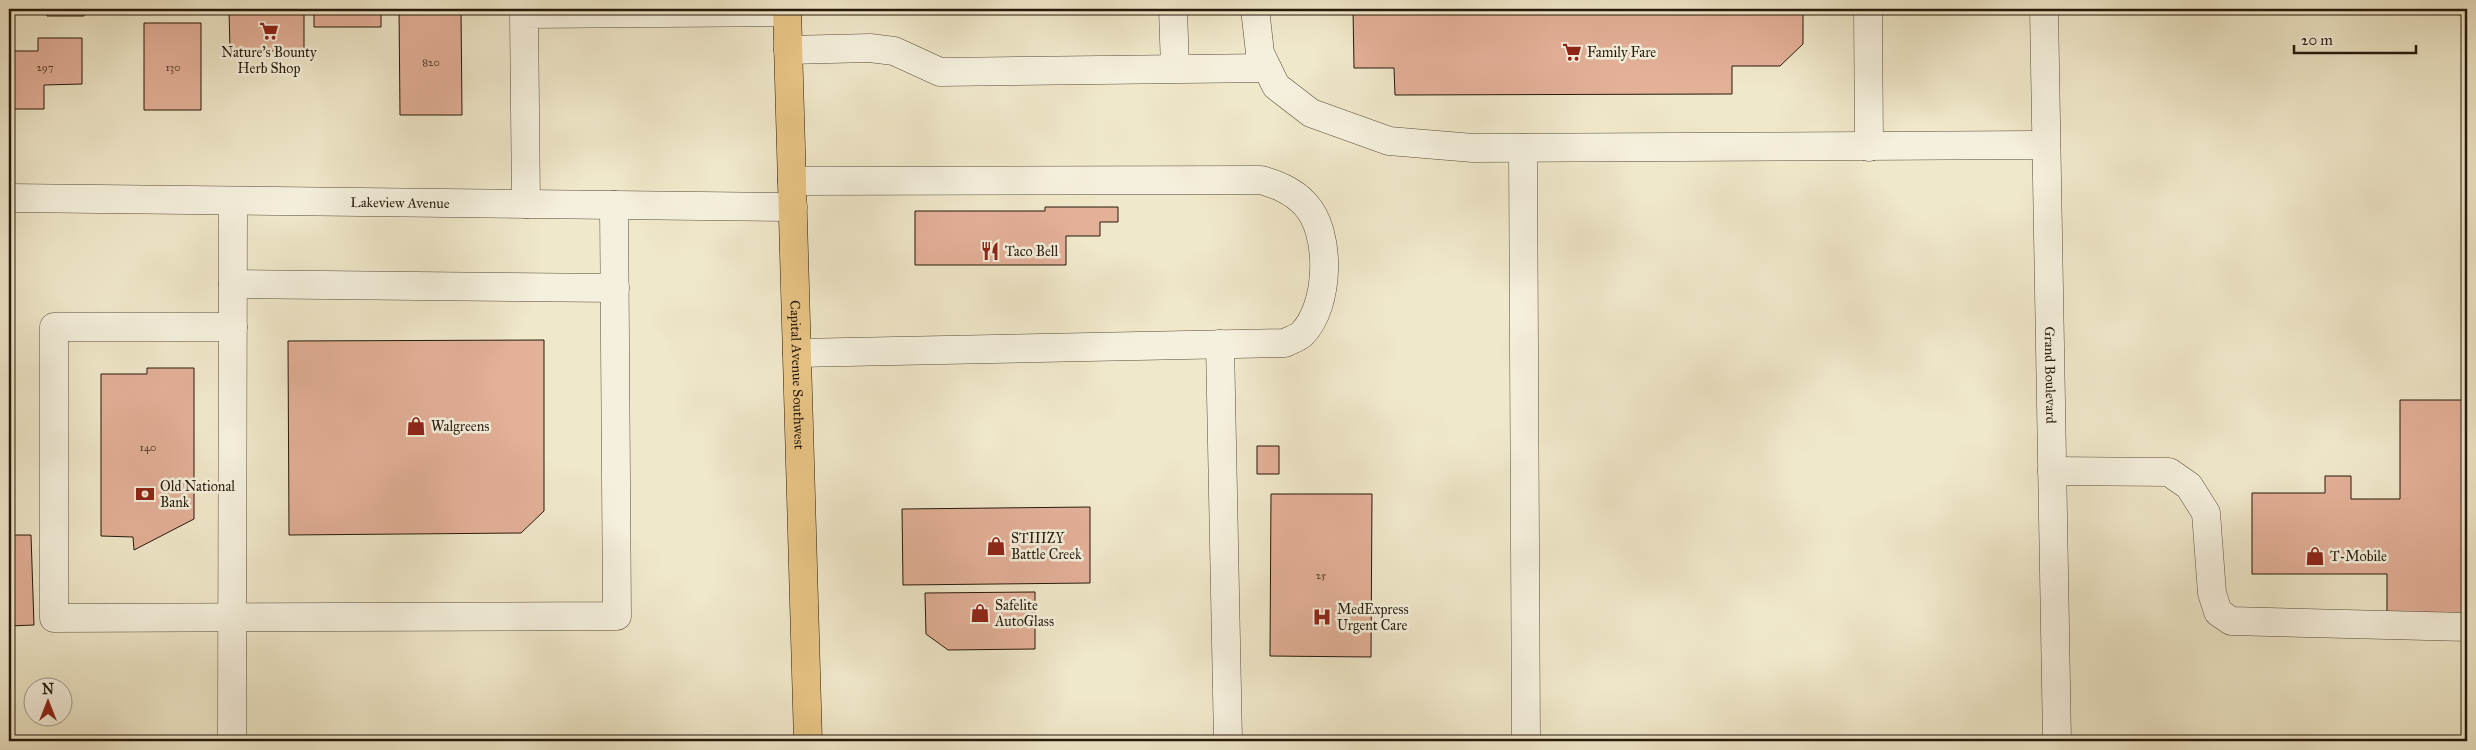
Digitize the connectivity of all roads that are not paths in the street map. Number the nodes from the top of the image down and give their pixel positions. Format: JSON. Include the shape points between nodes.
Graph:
{"nodes":[{"id":1,"x":1173,"y":9,"type":"edge"},
{"id":2,"x":1255,"y":9,"type":"edge"},
{"id":3,"x":1868,"y":9,"type":"edge"},
{"id":4,"x":2044,"y":9,"type":"edge"},
{"id":5,"x":787,"y":10,"type":"edge"},
{"id":6,"x":788,"y":50,"type":"junction"},
{"id":7,"x":1175,"y":68,"type":"junction"},
{"id":8,"x":1267,"y":68,"type":"junction"},
{"id":9,"x":2046,"y":145,"type":"junction"},
{"id":10,"x":1869,"y":147,"type":"junction"},
{"id":11,"x":1523,"y":148,"type":"junction"},
{"id":12,"x":792,"y":194,"type":"junction"},
{"id":13,"x":9,"y":198,"type":"edge"},
{"id":14,"x":233,"y":201,"type":"junction"},
{"id":15,"x":526,"y":204,"type":"junction"},
{"id":16,"x":614,"y":205,"type":"junction"},
{"id":17,"x":233,"y":284,"type":"junction"},
{"id":18,"x":614,"y":288,"type":"junction"},
{"id":19,"x":233,"y":327,"type":"junction"},
{"id":20,"x":1220,"y":344,"type":"junction"},
{"id":21,"x":797,"y":353,"type":"junction"},
{"id":22,"x":2052,"y":471,"type":"junction"},
{"id":23,"x":232,"y":618,"type":"junction"},
{"id":24,"x":2467,"y":626,"type":"edge"},
{"id":25,"x":232,"y":741,"type":"edge"},
{"id":26,"x":808,"y":741,"type":"edge"},
{"id":27,"x":1228,"y":741,"type":"edge"},
{"id":28,"x":1526,"y":741,"type":"edge"},
{"id":29,"x":2057,"y":741,"type":"edge"}],
"edges":[{"from":1,"to":7,"type":"street"},
{"from":2,"to":8,"type":"street","via":[[1260,53]]},
{"from":3,"to":10,"type":"street"},
{"from":4,"to":9,"type":"street","name":"Grand Boulevard"},
{"from":5,"to":6,"type":"main road","name":"Capital Avenue Southwest"},
{"from":5,"to":15,"type":"street","via":[[524,14]]},
{"from":6,"to":7,"type":"street","via":[[870,48],[894,51],[940,72]]},
{"from":6,"to":12,"type":"main road","name":"Capital Avenue Southwest"},
{"from":7,"to":8,"type":"street"},
{"from":8,"to":11,"type":"street","via":[[1276,86],[1312,113],[1389,141],[1473,148]]},
{"from":9,"to":10,"type":"street"},
{"from":9,"to":22,"type":"street","name":"Grand Boulevard"},
{"from":10,"to":11,"type":"street"},
{"from":11,"to":28,"type":"street"},
{"from":12,"to":16,"type":"street","name":"Lakeview Avenue"},
{"from":12,"to":20,"type":"street","name":"Lakeview Avenue","via":[[1261,180],[1284,187],[1305,204],[1320,228],[1324,259],[1322,288],[1315,314],[1301,334],[1285,343]]},
{"from":12,"to":21,"type":"main road","name":"Capital Avenue Southwest"},
{"from":13,"to":14,"type":"street","name":"Lakeview Avenue"},
{"from":14,"to":15,"type":"street","name":"Lakeview Avenue"},
{"from":14,"to":17,"type":"street"},
{"from":15,"to":16,"type":"street","name":"Lakeview Avenue"},
{"from":16,"to":18,"type":"street"},
{"from":17,"to":18,"type":"street"},
{"from":17,"to":19,"type":"street"},
{"from":18,"to":23,"type":"street","via":[[616,616]]},
{"from":19,"to":23,"type":"street"},
{"from":19,"to":23,"type":"street","via":[[54,327],[54,618]]},
{"from":20,"to":21,"type":"street","name":"Lakeview Avenue"},
{"from":20,"to":27,"type":"street"},
{"from":21,"to":26,"type":"main road","name":"Capital Avenue Southwest"},
{"from":22,"to":24,"type":"street","via":[[2169,472],[2189,486],[2206,513],[2212,593],[2218,612],[2231,621]]},
{"from":22,"to":29,"type":"street","name":"Grand Boulevard"},
{"from":23,"to":25,"type":"street"}]}
